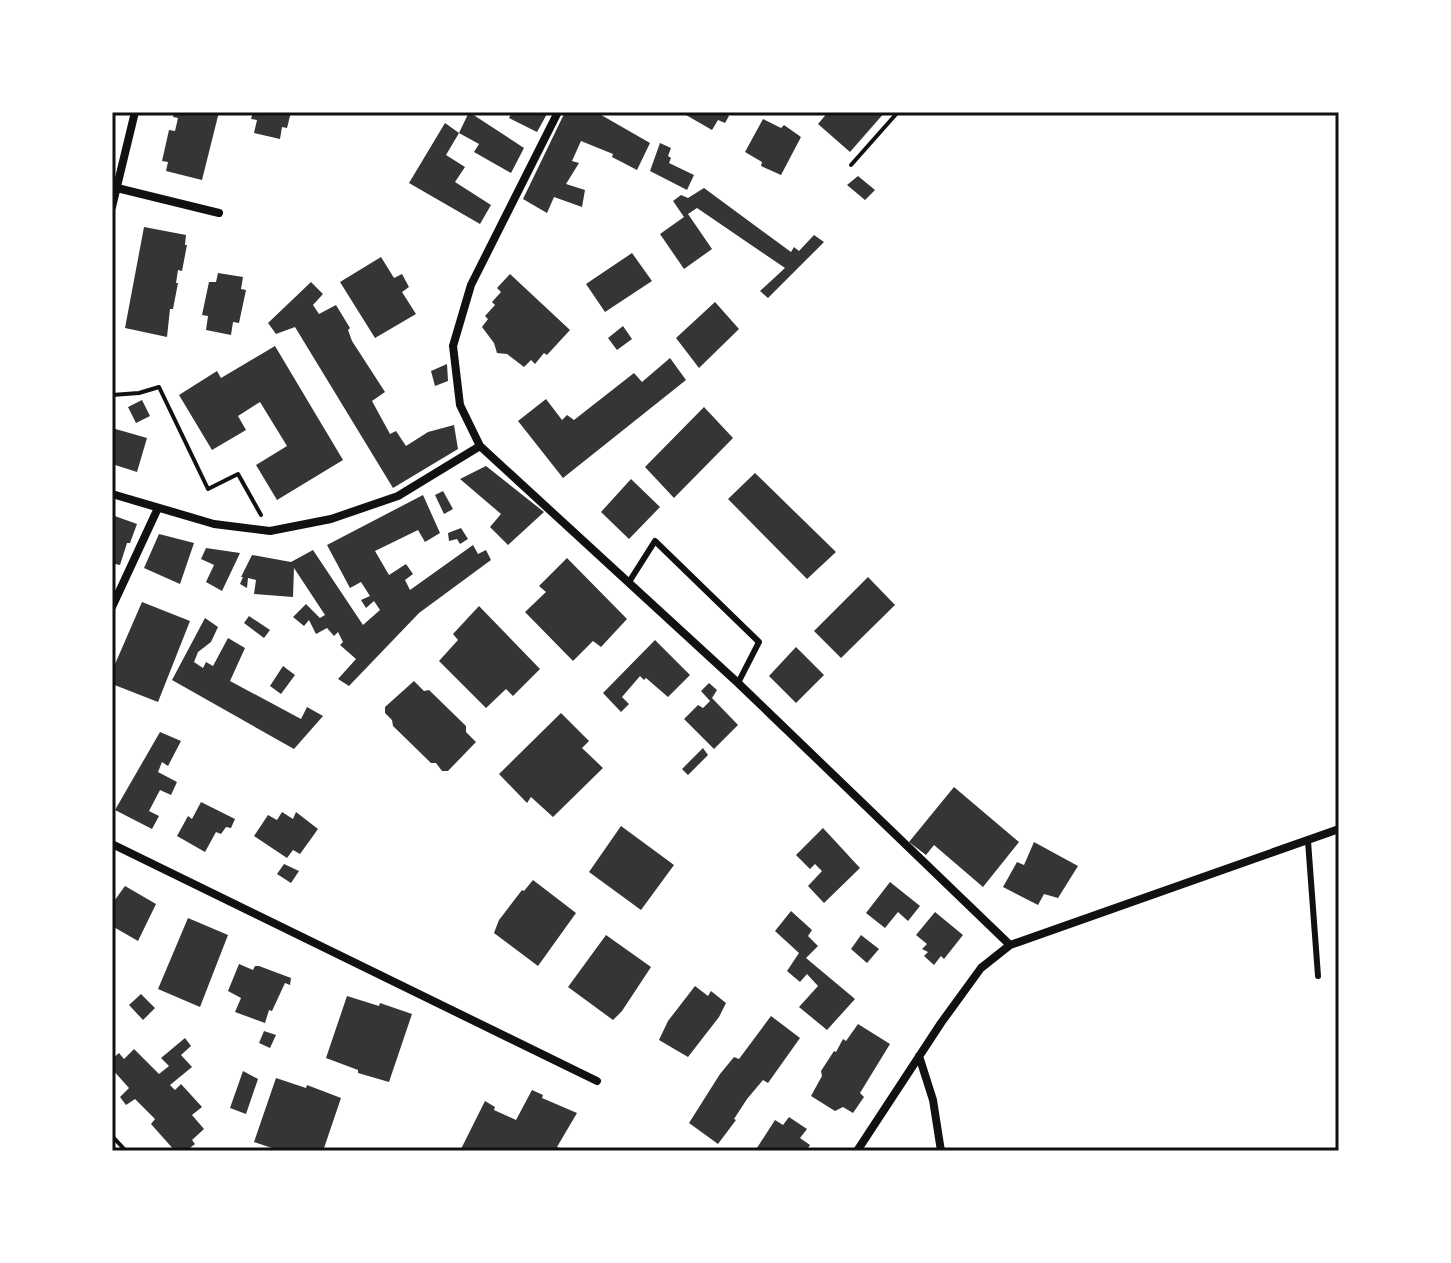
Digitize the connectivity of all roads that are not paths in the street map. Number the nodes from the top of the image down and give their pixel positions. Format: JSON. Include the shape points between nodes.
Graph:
{"nodes":[{"id":1,"x":135,"y":112,"type":"edge"},
{"id":2,"x":558,"y":112,"type":"edge"},
{"id":3,"x":117,"y":188,"type":"junction"},
{"id":4,"x":112,"y":207,"type":"edge"},
{"id":5,"x":219,"y":213,"type":"dead end"},
{"id":6,"x":480,"y":446,"type":"junction"},
{"id":7,"x":112,"y":494,"type":"edge"},
{"id":8,"x":158,"y":508,"type":"junction"},
{"id":9,"x":629,"y":582,"type":"junction"},
{"id":10,"x":112,"y":607,"type":"edge"},
{"id":11,"x":738,"y":683,"type":"junction"},
{"id":12,"x":1339,"y":829,"type":"edge"},
{"id":13,"x":1308,"y":841,"type":"junction"},
{"id":14,"x":112,"y":844,"type":"edge"},
{"id":15,"x":1010,"y":945,"type":"junction"},
{"id":16,"x":1318,"y":976,"type":"dead end"},
{"id":17,"x":919,"y":1056,"type":"junction"},
{"id":18,"x":597,"y":1081,"type":"dead end"},
{"id":19,"x":857,"y":1151,"type":"edge"},
{"id":20,"x":941,"y":1151,"type":"edge"}],
"edges":[{"from":1,"to":3,"type":"street"},
{"from":2,"to":6,"type":"street","via":[[471,285],[453,346],[460,405]]},
{"from":3,"to":4,"type":"street"},
{"from":3,"to":5,"type":"street"},
{"from":6,"to":8,"type":"street","via":[[398,496],[331,519],[270,531],[214,524]]},
{"from":6,"to":9,"type":"street"},
{"from":7,"to":8,"type":"street"},
{"from":8,"to":10,"type":"street"},
{"from":9,"to":11,"type":"street"},
{"from":9,"to":11,"type":"lane","via":[[655,541],[759,642]]},
{"from":11,"to":15,"type":"street"},
{"from":12,"to":13,"type":"street"},
{"from":13,"to":15,"type":"street"},
{"from":13,"to":16,"type":"lane"},
{"from":14,"to":18,"type":"street"},
{"from":15,"to":17,"type":"street","via":[[981,968]]},
{"from":17,"to":19,"type":"street"},
{"from":17,"to":20,"type":"street"}]}
